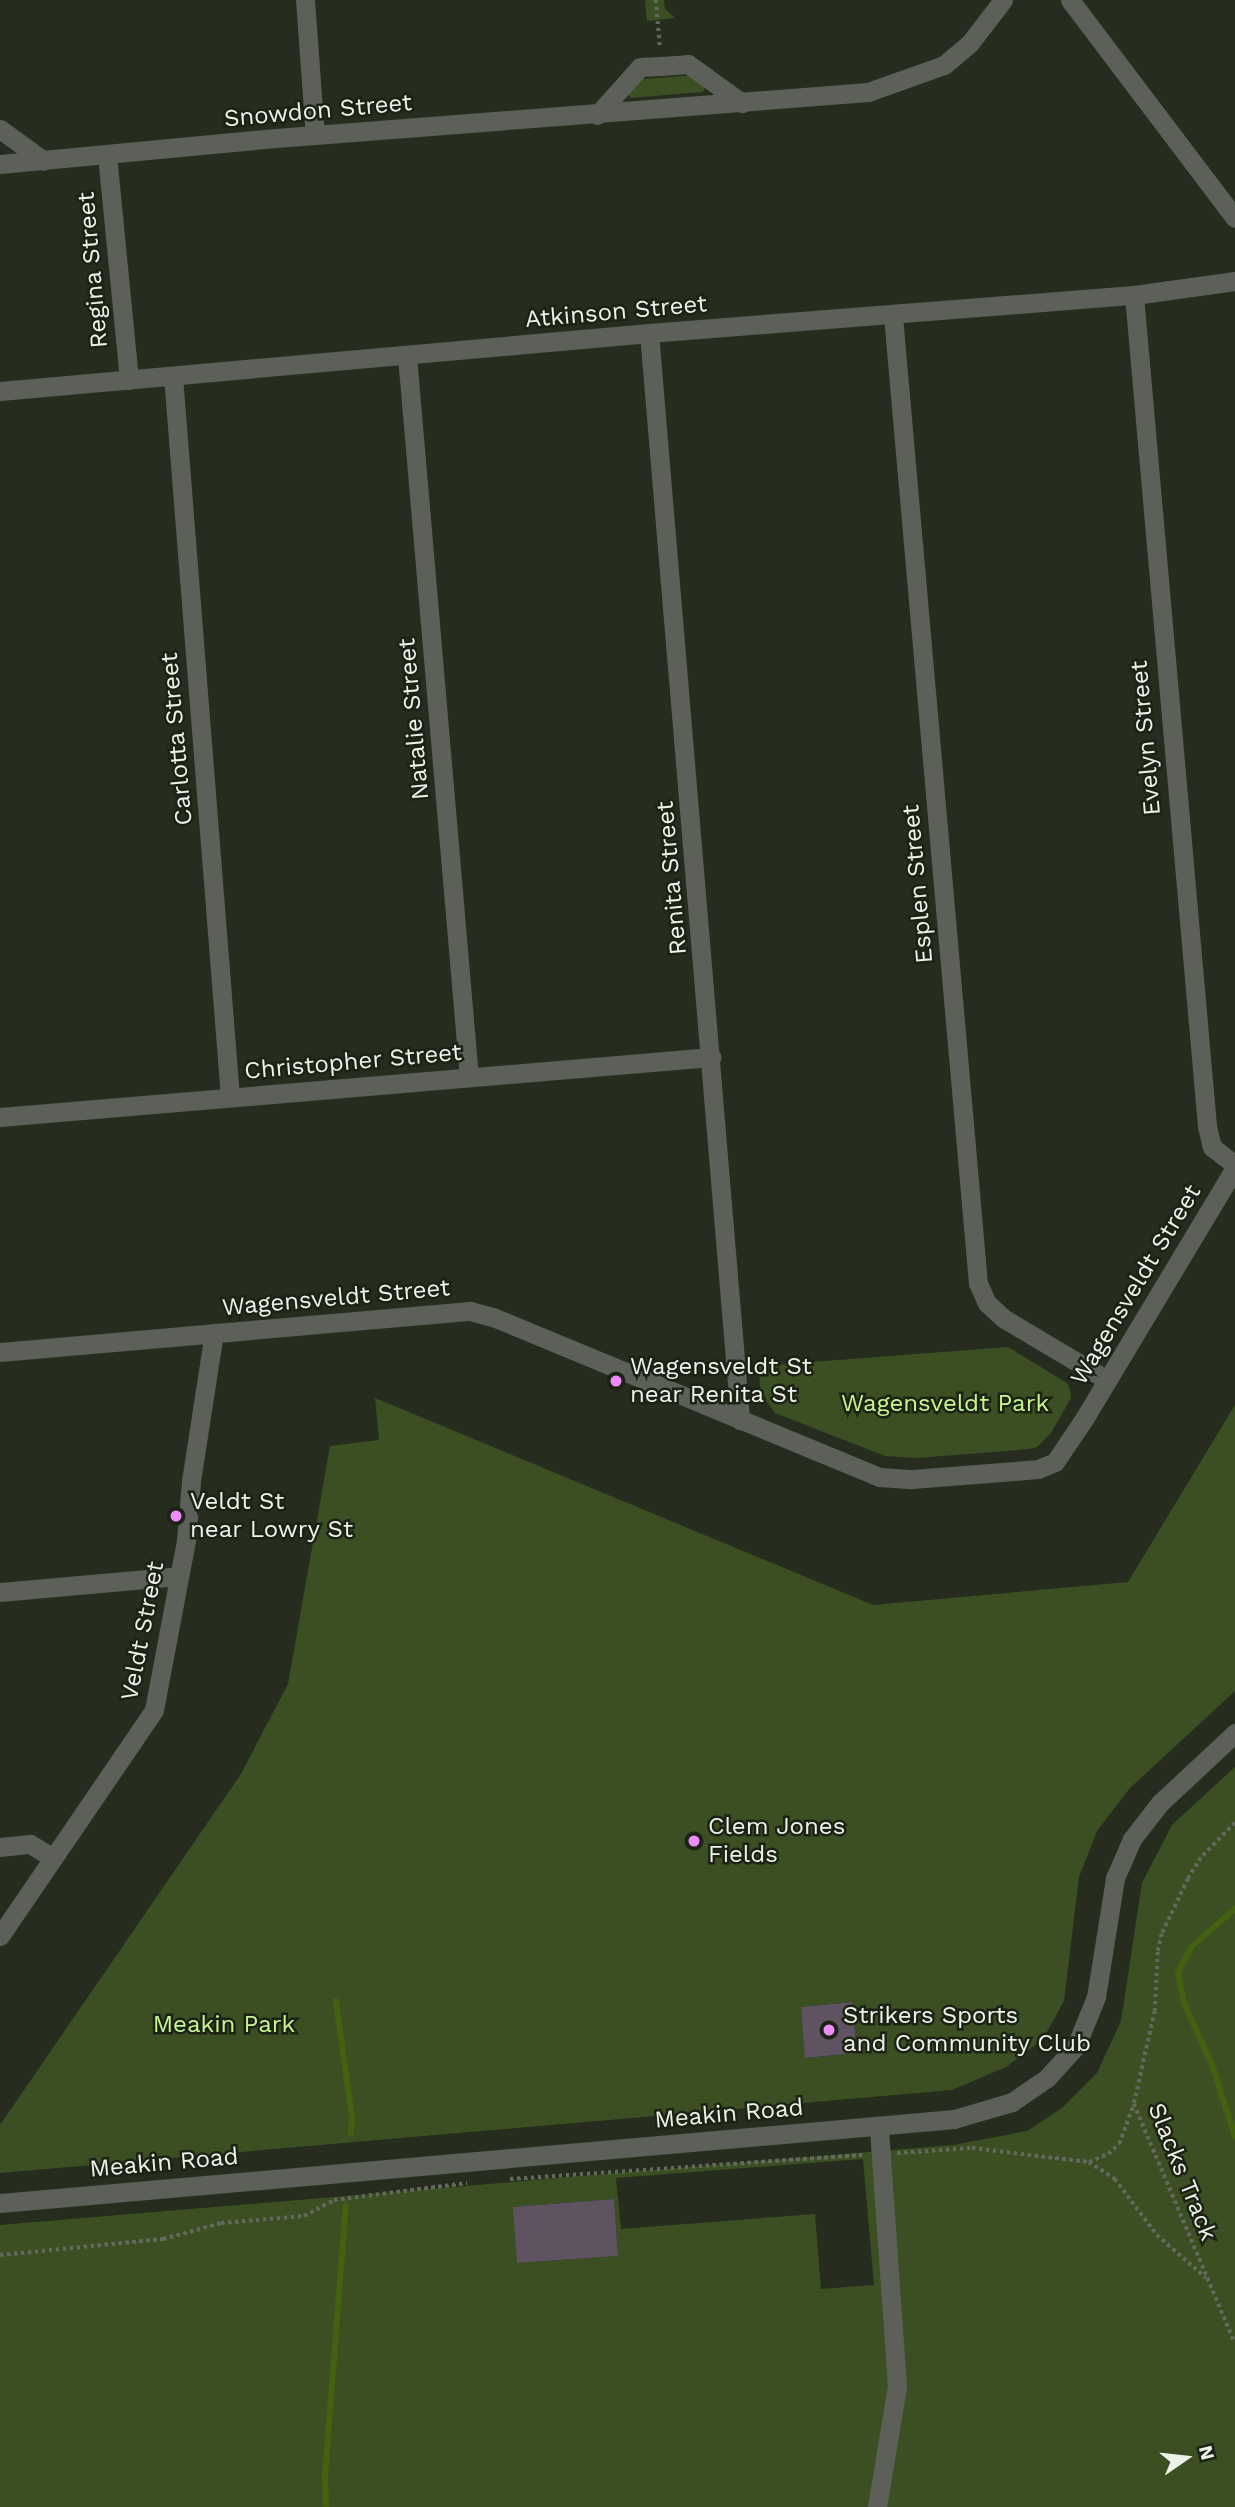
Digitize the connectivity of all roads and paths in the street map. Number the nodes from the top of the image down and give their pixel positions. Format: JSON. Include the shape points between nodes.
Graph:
{"nodes":[{"id":1,"x":305,"y":0,"type":"edge"},
{"id":2,"x":656,"y":0,"type":"edge"},
{"id":3,"x":1003,"y":0,"type":"edge"},
{"id":4,"x":1070,"y":0,"type":"edge"},
{"id":5,"x":662,"y":66,"type":"junction"},
{"id":6,"x":742,"y":103,"type":"junction"},
{"id":7,"x":597,"y":115,"type":"junction"},
{"id":8,"x":0,"y":129,"type":"edge"},
{"id":9,"x":315,"y":135,"type":"junction"},
{"id":10,"x":107,"y":155,"type":"junction"},
{"id":11,"x":44,"y":161,"type":"junction"},
{"id":12,"x":0,"y":164,"type":"edge"},
{"id":13,"x":1235,"y":218,"type":"edge"},
{"id":14,"x":1235,"y":281,"type":"edge"},
{"id":15,"x":1134,"y":295,"type":"junction"},
{"id":16,"x":893,"y":316,"type":"junction"},
{"id":17,"x":649,"y":333,"type":"junction"},
{"id":18,"x":407,"y":356,"type":"junction"},
{"id":19,"x":173,"y":376,"type":"junction"},
{"id":20,"x":129,"y":380,"type":"junction"},
{"id":21,"x":0,"y":391,"type":"edge"},
{"id":22,"x":711,"y":1057,"type":"junction"},
{"id":23,"x":469,"y":1077,"type":"junction"},
{"id":24,"x":230,"y":1097,"type":"junction"},
{"id":25,"x":0,"y":1117,"type":"edge"},
{"id":26,"x":1235,"y":1167,"type":"edge"},
{"id":27,"x":214,"y":1333,"type":"junction"},
{"id":28,"x":0,"y":1352,"type":"edge"},
{"id":29,"x":1107,"y":1380,"type":"junction"},
{"id":30,"x":740,"y":1420,"type":"junction"},
{"id":31,"x":178,"y":1576,"type":"junction"},
{"id":32,"x":0,"y":1592,"type":"edge"},
{"id":33,"x":1235,"y":1733,"type":"edge"},
{"id":34,"x":1235,"y":1823,"type":"edge"},
{"id":35,"x":0,"y":1847,"type":"edge"},
{"id":36,"x":53,"y":1858,"type":"junction"},
{"id":37,"x":0,"y":1936,"type":"edge"},
{"id":38,"x":1134,"y":2104,"type":"junction"},
{"id":39,"x":879,"y":2126,"type":"junction"},
{"id":40,"x":881,"y":2154,"type":"junction"},
{"id":41,"x":1089,"y":2162,"type":"junction"},
{"id":42,"x":500,"y":2180,"type":"dead end"},
{"id":43,"x":473,"y":2182,"type":"dead end"},
{"id":44,"x":0,"y":2203,"type":"edge"},
{"id":45,"x":0,"y":2255,"type":"edge"},
{"id":46,"x":1206,"y":2278,"type":"junction"},
{"id":47,"x":1235,"y":2343,"type":"edge"},
{"id":48,"x":877,"y":2507,"type":"edge"}],
"edges":[{"from":1,"to":9,"type":"street"},
{"from":2,"to":5,"type":"path"},
{"from":3,"to":6,"type":"street","name":"Snowdon Street","via":[[971,43],[944,65],[908,80],[868,92]]},
{"from":4,"to":13,"type":"street"},
{"from":5,"to":6,"type":"street","via":[[688,64]]},
{"from":5,"to":7,"type":"street","via":[[640,67]]},
{"from":6,"to":7,"type":"street","name":"Snowdon Street"},
{"from":7,"to":9,"type":"street","name":"Snowdon Street"},
{"from":8,"to":11,"type":"street"},
{"from":9,"to":10,"type":"street","name":"Snowdon Street"},
{"from":10,"to":11,"type":"street","name":"Snowdon Street"},
{"from":10,"to":20,"type":"street","name":"Regina Street"},
{"from":11,"to":12,"type":"street","name":"Snowdon Street"},
{"from":14,"to":15,"type":"street","name":"Atkinson Street"},
{"from":15,"to":16,"type":"street","name":"Atkinson Street"},
{"from":15,"to":26,"type":"street","name":"Evelyn Street","via":[[1207,1126],[1212,1147]]},
{"from":16,"to":17,"type":"street","name":"Atkinson Street"},
{"from":16,"to":29,"type":"street","name":"Esplen Street","via":[[978,1283],[987,1303],[1003,1318]]},
{"from":17,"to":18,"type":"street","name":"Atkinson Street"},
{"from":17,"to":22,"type":"street","name":"Renita Street"},
{"from":18,"to":19,"type":"street","name":"Atkinson Street"},
{"from":18,"to":23,"type":"street","name":"Natalie Street"},
{"from":19,"to":20,"type":"street","name":"Atkinson Street"},
{"from":19,"to":24,"type":"street","name":"Carlotta Street"},
{"from":20,"to":21,"type":"street","name":"Atkinson Street"},
{"from":22,"to":23,"type":"street","name":"Christopher Street"},
{"from":22,"to":30,"type":"street","name":"Renita Street"},
{"from":23,"to":24,"type":"street","name":"Christopher Street"},
{"from":24,"to":25,"type":"street","name":"Christopher Street"},
{"from":26,"to":29,"type":"street","name":"Wagensveldt Street"},
{"from":27,"to":28,"type":"street","name":"Wagensveldt Street"},
{"from":27,"to":30,"type":"street","name":"Wagensveldt Street","via":[[470,1311]]},
{"from":27,"to":31,"type":"street","name":"Veldt Street"},
{"from":29,"to":30,"type":"street","name":"Wagensveldt Street","via":[[1062,1453],[1055,1462],[1038,1469],[897,1480]]},
{"from":31,"to":32,"type":"street"},
{"from":31,"to":36,"type":"street","name":"Veldt Street","via":[[154,1710]]},
{"from":33,"to":39,"type":"street","name":"Meakin Road","via":[[1160,1803],[1132,1839],[1111,1897],[1096,1997],[1076,2046],[1047,2078],[1012,2102],[954,2119]]},
{"from":34,"to":38,"type":"path","name":"Slacks Track","via":[[1201,1858],[1162,1934],[1150,2040]]},
{"from":35,"to":36,"type":"street","via":[[30,1844]]},
{"from":36,"to":37,"type":"street","name":"Veldt Street"},
{"from":38,"to":41,"type":"path","via":[[1119,2144]]},
{"from":38,"to":46,"type":"path","name":"Slacks Track"},
{"from":39,"to":40,"type":"street"},
{"from":39,"to":44,"type":"street","name":"Meakin Road"},
{"from":40,"to":41,"type":"path","via":[[972,2148]]},
{"from":40,"to":42,"type":"path"},
{"from":40,"to":48,"type":"street","via":[[897,2386]]},
{"from":41,"to":46,"type":"path","via":[[1115,2179],[1157,2235]]},
{"from":43,"to":45,"type":"path","via":[[334,2200],[304,2216],[221,2223],[163,2239]]},
{"from":46,"to":47,"type":"path","name":"Slacks Track"}]}
